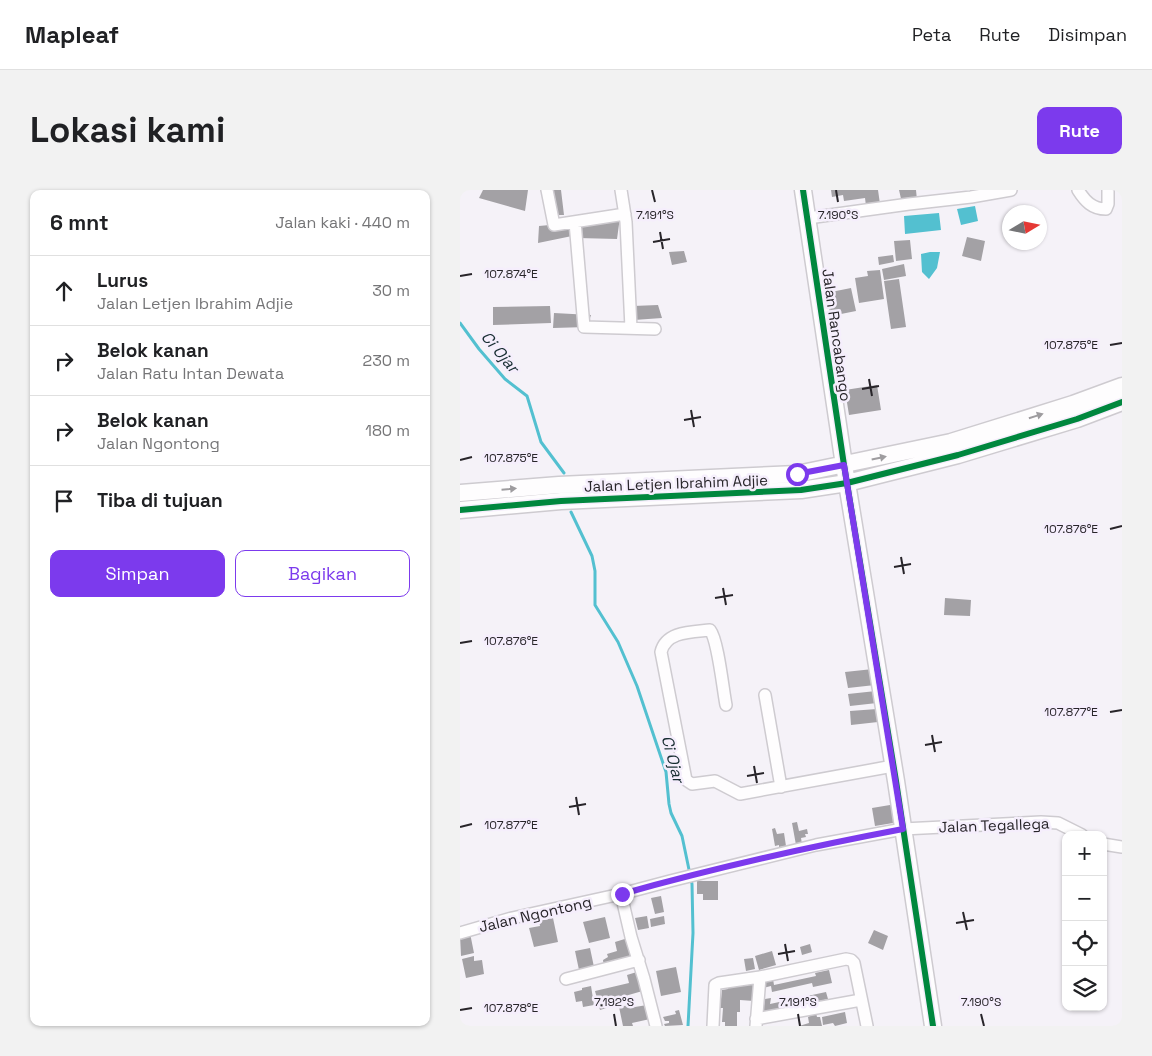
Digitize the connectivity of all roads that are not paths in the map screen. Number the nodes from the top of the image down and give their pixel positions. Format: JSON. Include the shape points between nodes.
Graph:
{"nodes":[{"id":1,"x":547,"y":190,"type":"edge"},
{"id":2,"x":621,"y":190,"type":"edge"},
{"id":3,"x":803,"y":190,"type":"edge"},
{"id":4,"x":1011,"y":190,"type":"edge"},
{"id":5,"x":1078,"y":190,"type":"edge"},
{"id":6,"x":1108,"y":190,"type":"edge"},
{"id":7,"x":625,"y":214,"type":"junction"},
{"id":8,"x":808,"y":218,"type":"junction"},
{"id":9,"x":575,"y":222,"type":"junction"},
{"id":10,"x":631,"y":328,"type":"junction"},
{"id":11,"x":656,"y":329,"type":"dead end"},
{"id":12,"x":1122,"y":386,"type":"edge"},
{"id":13,"x":1122,"y":402,"type":"edge"},
{"id":14,"x":1075,"y":411,"type":"junction"},
{"id":15,"x":844,"y":465,"type":"junction"},
{"id":16,"x":847,"y":483,"type":"junction"},
{"id":17,"x":461,"y":502,"type":"edge"},
{"id":18,"x":765,"y":695,"type":"dead end"},
{"id":19,"x":726,"y":705,"type":"dead end"},
{"id":20,"x":893,"y":766,"type":"junction"},
{"id":21,"x":781,"y":787,"type":"junction"},
{"id":22,"x":903,"y":829,"type":"junction"},
{"id":23,"x":1074,"y":831,"type":"edge"},
{"id":24,"x":1107,"y":845,"type":"edge"},
{"id":25,"x":1122,"y":847,"type":"edge"},
{"id":26,"x":622,"y":894,"type":"junction"},
{"id":27,"x":460,"y":933,"type":"edge"},
{"id":28,"x":639,"y":960,"type":"junction"},
{"id":29,"x":760,"y":977,"type":"junction"},
{"id":30,"x":566,"y":979,"type":"dead end"},
{"id":31,"x":861,"y":1000,"type":"junction"},
{"id":32,"x":756,"y":1022,"type":"edge"},
{"id":33,"x":656,"y":1026,"type":"edge"},
{"id":34,"x":712,"y":1026,"type":"edge"},
{"id":35,"x":867,"y":1026,"type":"edge"},
{"id":36,"x":933,"y":1026,"type":"edge"}],
"edges":[{"from":1,"to":9,"type":"street","via":[[554,225]]},
{"from":2,"to":7,"type":"street"},
{"from":3,"to":8,"type":"street","name":"Jalan Rancabango"},
{"from":4,"to":8,"type":"street"},
{"from":5,"to":6,"type":"street","via":[[1097,208],[1106,208]]},
{"from":7,"to":9,"type":"street"},
{"from":7,"to":10,"type":"street"},
{"from":8,"to":15,"type":"street","name":"Jalan Rancabango"},
{"from":9,"to":10,"type":"street","via":[[584,327]]},
{"from":10,"to":11,"type":"street"},
{"from":12,"to":14,"type":"street","name":"Jalan Letjen Ibrahim Adjie"},
{"from":13,"to":14,"type":"street","name":"Jalan Letjen Ibrahim Adjie"},
{"from":15,"to":14,"type":"street","name":"Jalan Letjen Ibrahim Adjie","one_way":true},
{"from":14,"to":16,"type":"street","name":"Jalan Letjen Ibrahim Adjie","via":[[958,455]]},
{"from":15,"to":16,"type":"street","name":"Jalan Rancabango"},
{"from":17,"to":15,"type":"street","name":"Jalan Letjen Ibrahim Adjie","one_way":true,"via":[[559,485],[797,474]]},
{"from":16,"to":17,"type":"street","name":"Jalan Letjen Ibrahim Adjie","via":[[801,490],[561,501]]},
{"from":16,"to":20,"type":"street","name":"Jalan Rancabango"},
{"from":18,"to":21,"type":"street"},
{"from":19,"to":21,"type":"street","via":[[710,630],[668,639],[662,652],[686,780],[692,784],[715,781],[740,794]]},
{"from":20,"to":21,"type":"street"},
{"from":20,"to":22,"type":"street","name":"Jalan Rancabango"},
{"from":22,"to":23,"type":"street","name":"Jalan Tegallega","via":[[1041,822],[1058,823]]},
{"from":22,"to":26,"type":"street","name":"Jalan Ngontong","via":[[816,845]]},
{"from":22,"to":36,"type":"street","name":"Jalan Rancabango"},
{"from":24,"to":25,"type":"street"},
{"from":26,"to":27,"type":"street","name":"Jalan Ngontong"},
{"from":26,"to":28,"type":"street"},
{"from":28,"to":30,"type":"street"},
{"from":28,"to":33,"type":"street"},
{"from":29,"to":31,"type":"street","via":[[846,958],[854,963]]},
{"from":29,"to":32,"type":"street"},
{"from":29,"to":34,"type":"street","via":[[715,985]]},
{"from":31,"to":32,"type":"street"},
{"from":31,"to":35,"type":"street"}]}
